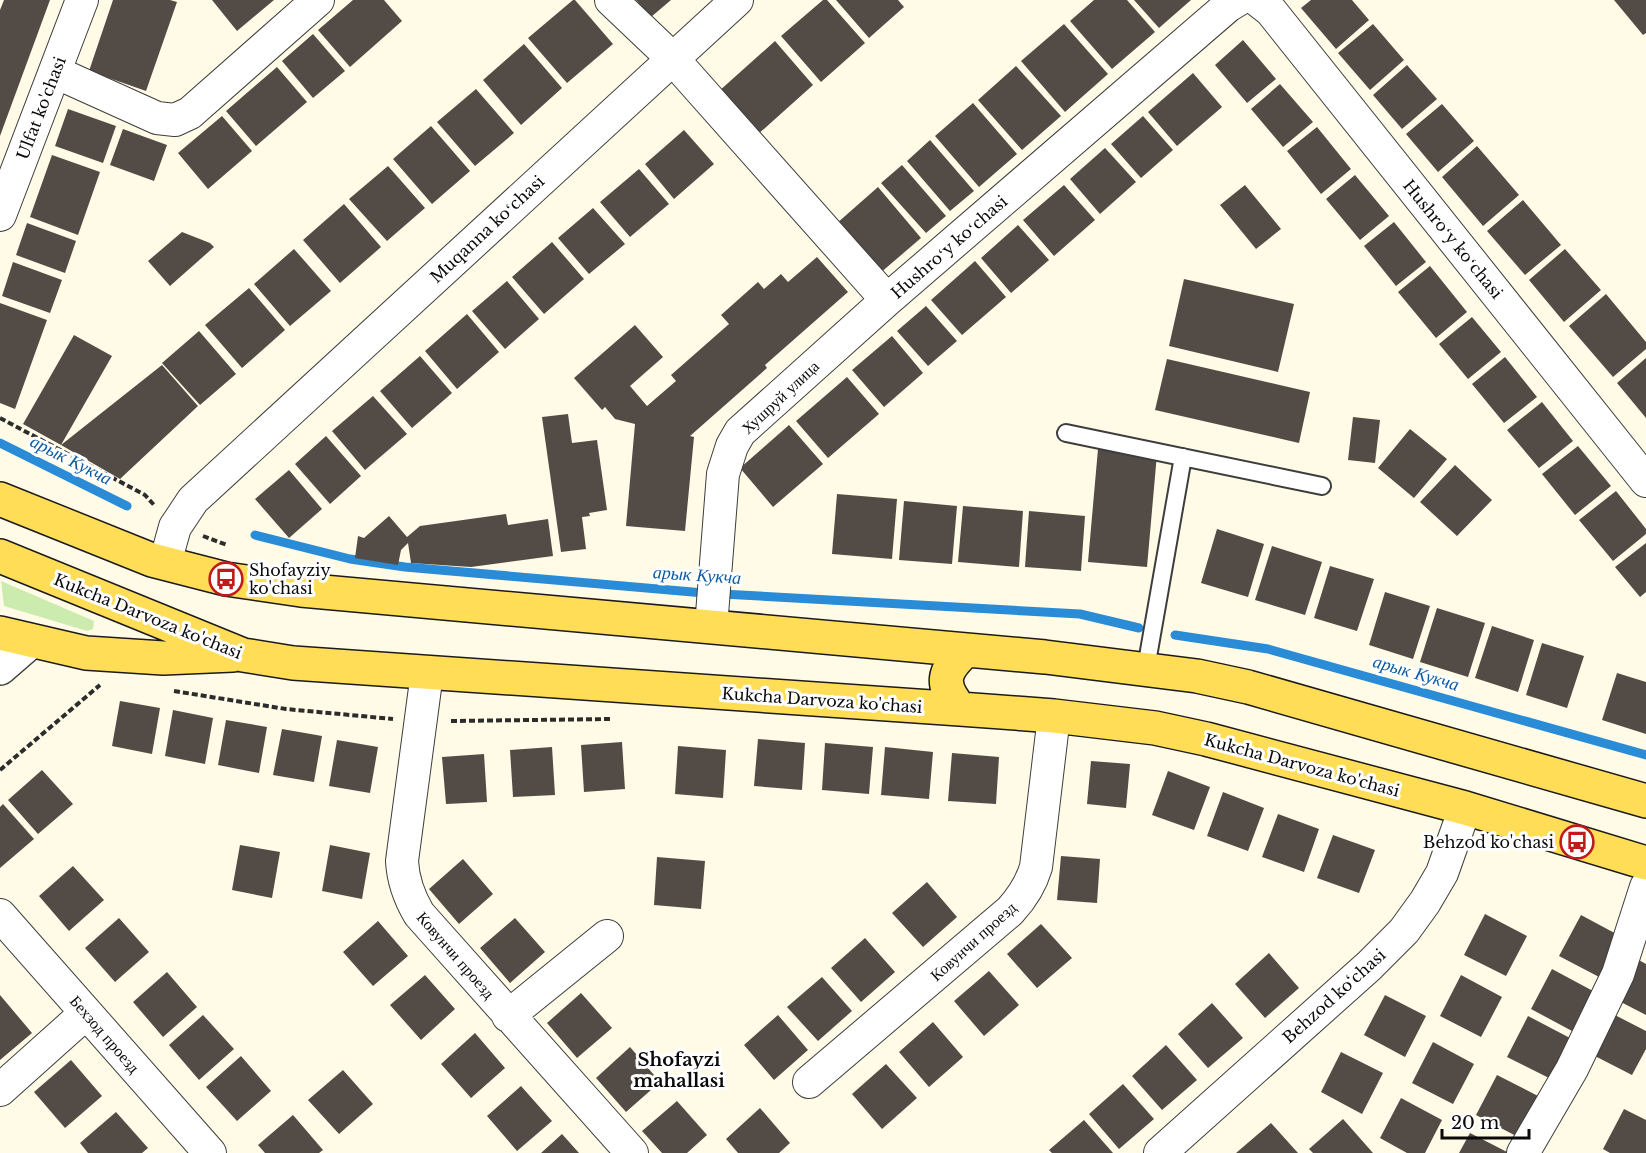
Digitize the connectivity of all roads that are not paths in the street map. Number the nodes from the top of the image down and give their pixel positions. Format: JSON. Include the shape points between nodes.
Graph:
{"nodes":[{"id":1,"x":82,"y":0,"type":"edge"},
{"id":2,"x":318,"y":0,"type":"edge"},
{"id":3,"x":611,"y":0,"type":"edge"},
{"id":4,"x":737,"y":0,"type":"edge"},
{"id":5,"x":1238,"y":0,"type":"edge"},
{"id":6,"x":1257,"y":0,"type":"edge"},
{"id":7,"x":672,"y":58,"type":"junction"},
{"id":8,"x":55,"y":72,"type":"junction"},
{"id":9,"x":0,"y":216,"type":"edge"},
{"id":10,"x":887,"y":300,"type":"junction"},
{"id":11,"x":1066,"y":433,"type":"dead end"},
{"id":12,"x":1183,"y":457,"type":"junction"},
{"id":13,"x":1646,"y":481,"type":"edge"},
{"id":14,"x":1322,"y":486,"type":"dead end"},
{"id":15,"x":0,"y":499,"type":"edge"},
{"id":16,"x":0,"y":556,"type":"edge"},
{"id":17,"x":165,"y":563,"type":"junction"},
{"id":18,"x":713,"y":602,"type":"junction"},
{"id":19,"x":15,"y":637,"type":"edge"},
{"id":20,"x":966,"y":650,"type":"junction"},
{"id":21,"x":243,"y":655,"type":"junction"},
{"id":22,"x":0,"y":668,"type":"edge"},
{"id":23,"x":1146,"y":668,"type":"junction"},
{"id":24,"x":427,"y":673,"type":"junction"},
{"id":25,"x":960,"y":709,"type":"junction"},
{"id":26,"x":1054,"y":716,"type":"junction"},
{"id":27,"x":1646,"y":801,"type":"edge"},
{"id":28,"x":1465,"y":808,"type":"junction"},
{"id":29,"x":1646,"y":863,"type":"edge"},
{"id":30,"x":1646,"y":887,"type":"edge"},
{"id":31,"x":0,"y":915,"type":"edge"},
{"id":32,"x":607,"y":936,"type":"dead end"},
{"id":33,"x":86,"y":1013,"type":"junction"},
{"id":34,"x":508,"y":1016,"type":"junction"},
{"id":35,"x":809,"y":1082,"type":"dead end"},
{"id":36,"x":0,"y":1090,"type":"edge"},
{"id":37,"x":210,"y":1153,"type":"edge"},
{"id":38,"x":632,"y":1153,"type":"edge"},
{"id":39,"x":1160,"y":1153,"type":"edge"},
{"id":40,"x":1523,"y":1153,"type":"edge"}],
"edges":[{"from":1,"to":8,"type":"street","name":"Ulfat ko'chasi"},
{"from":2,"to":8,"type":"street","via":[[190,113],[175,120],[157,118]]},
{"from":3,"to":7,"type":"street","name":"Hushroʻy koʻchasi"},
{"from":4,"to":7,"type":"street","name":"Muqanna koʻchasi"},
{"from":5,"to":10,"type":"street","name":"Hushroʻy koʻchasi"},
{"from":6,"to":13,"type":"street","name":"Hushroʻy koʻchasi","via":[[1271,11]]},
{"from":7,"to":10,"type":"street","name":"Hushroʻy koʻchasi"},
{"from":7,"to":17,"type":"street","name":"Muqanna koʻchasi","via":[[193,500],[175,526]]},
{"from":8,"to":9,"type":"street","name":"Ulfat ko'chasi"},
{"from":10,"to":18,"type":"street","name":"Хушруй улица","via":[[740,432],[723,474]]},
{"from":11,"to":12,"type":"lane"},
{"from":12,"to":14,"type":"lane"},
{"from":12,"to":23,"type":"lane"},
{"from":15,"to":17,"type":"main road"},
{"from":16,"to":21,"type":"main road","name":"Kukcha Darvoza ko'chasi"},
{"from":17,"to":18,"type":"main road","via":[[226,579],[301,590]]},
{"from":18,"to":20,"type":"main road"},
{"from":19,"to":21,"type":"main road","via":[[97,654],[164,658]]},
{"from":19,"to":22,"type":"street"},
{"from":20,"to":23,"type":"main road"},
{"from":20,"to":25,"type":"main road","via":[[945,677],[948,694]]},
{"from":21,"to":24,"type":"main road","name":"Kukcha Darvoza ko'chasi","via":[[293,663]]},
{"from":23,"to":27,"type":"main road","via":[[1248,687]]},
{"from":24,"to":25,"type":"main road","name":"Kukcha Darvoza ko'chasi"},
{"from":24,"to":34,"type":"street","name":"Ковунчи проезд","via":[[402,861],[406,888],[419,914]]},
{"from":25,"to":26,"type":"main road","name":"Kukcha Darvoza ko'chasi"},
{"from":26,"to":28,"type":"main road","name":"Kukcha Darvoza ko'chasi","via":[[1206,738]]},
{"from":26,"to":35,"type":"street","name":"Ковунчи проезд","via":[[1036,867],[1019,901]]},
{"from":28,"to":29,"type":"main road","name":"Kukcha Darvoza ko'chasi"},
{"from":28,"to":39,"type":"street","name":"Behzod ko‘chasi","via":[[1442,873],[1404,931]]},
{"from":30,"to":40,"type":"street","via":[[1618,974],[1572,1069]]},
{"from":31,"to":33,"type":"street","name":"Бехзод проезд"},
{"from":32,"to":34,"type":"street"},
{"from":33,"to":36,"type":"street"},
{"from":33,"to":37,"type":"street","name":"Бехзод проезд"},
{"from":34,"to":38,"type":"street","name":"Ковунчи проезд"}]}
